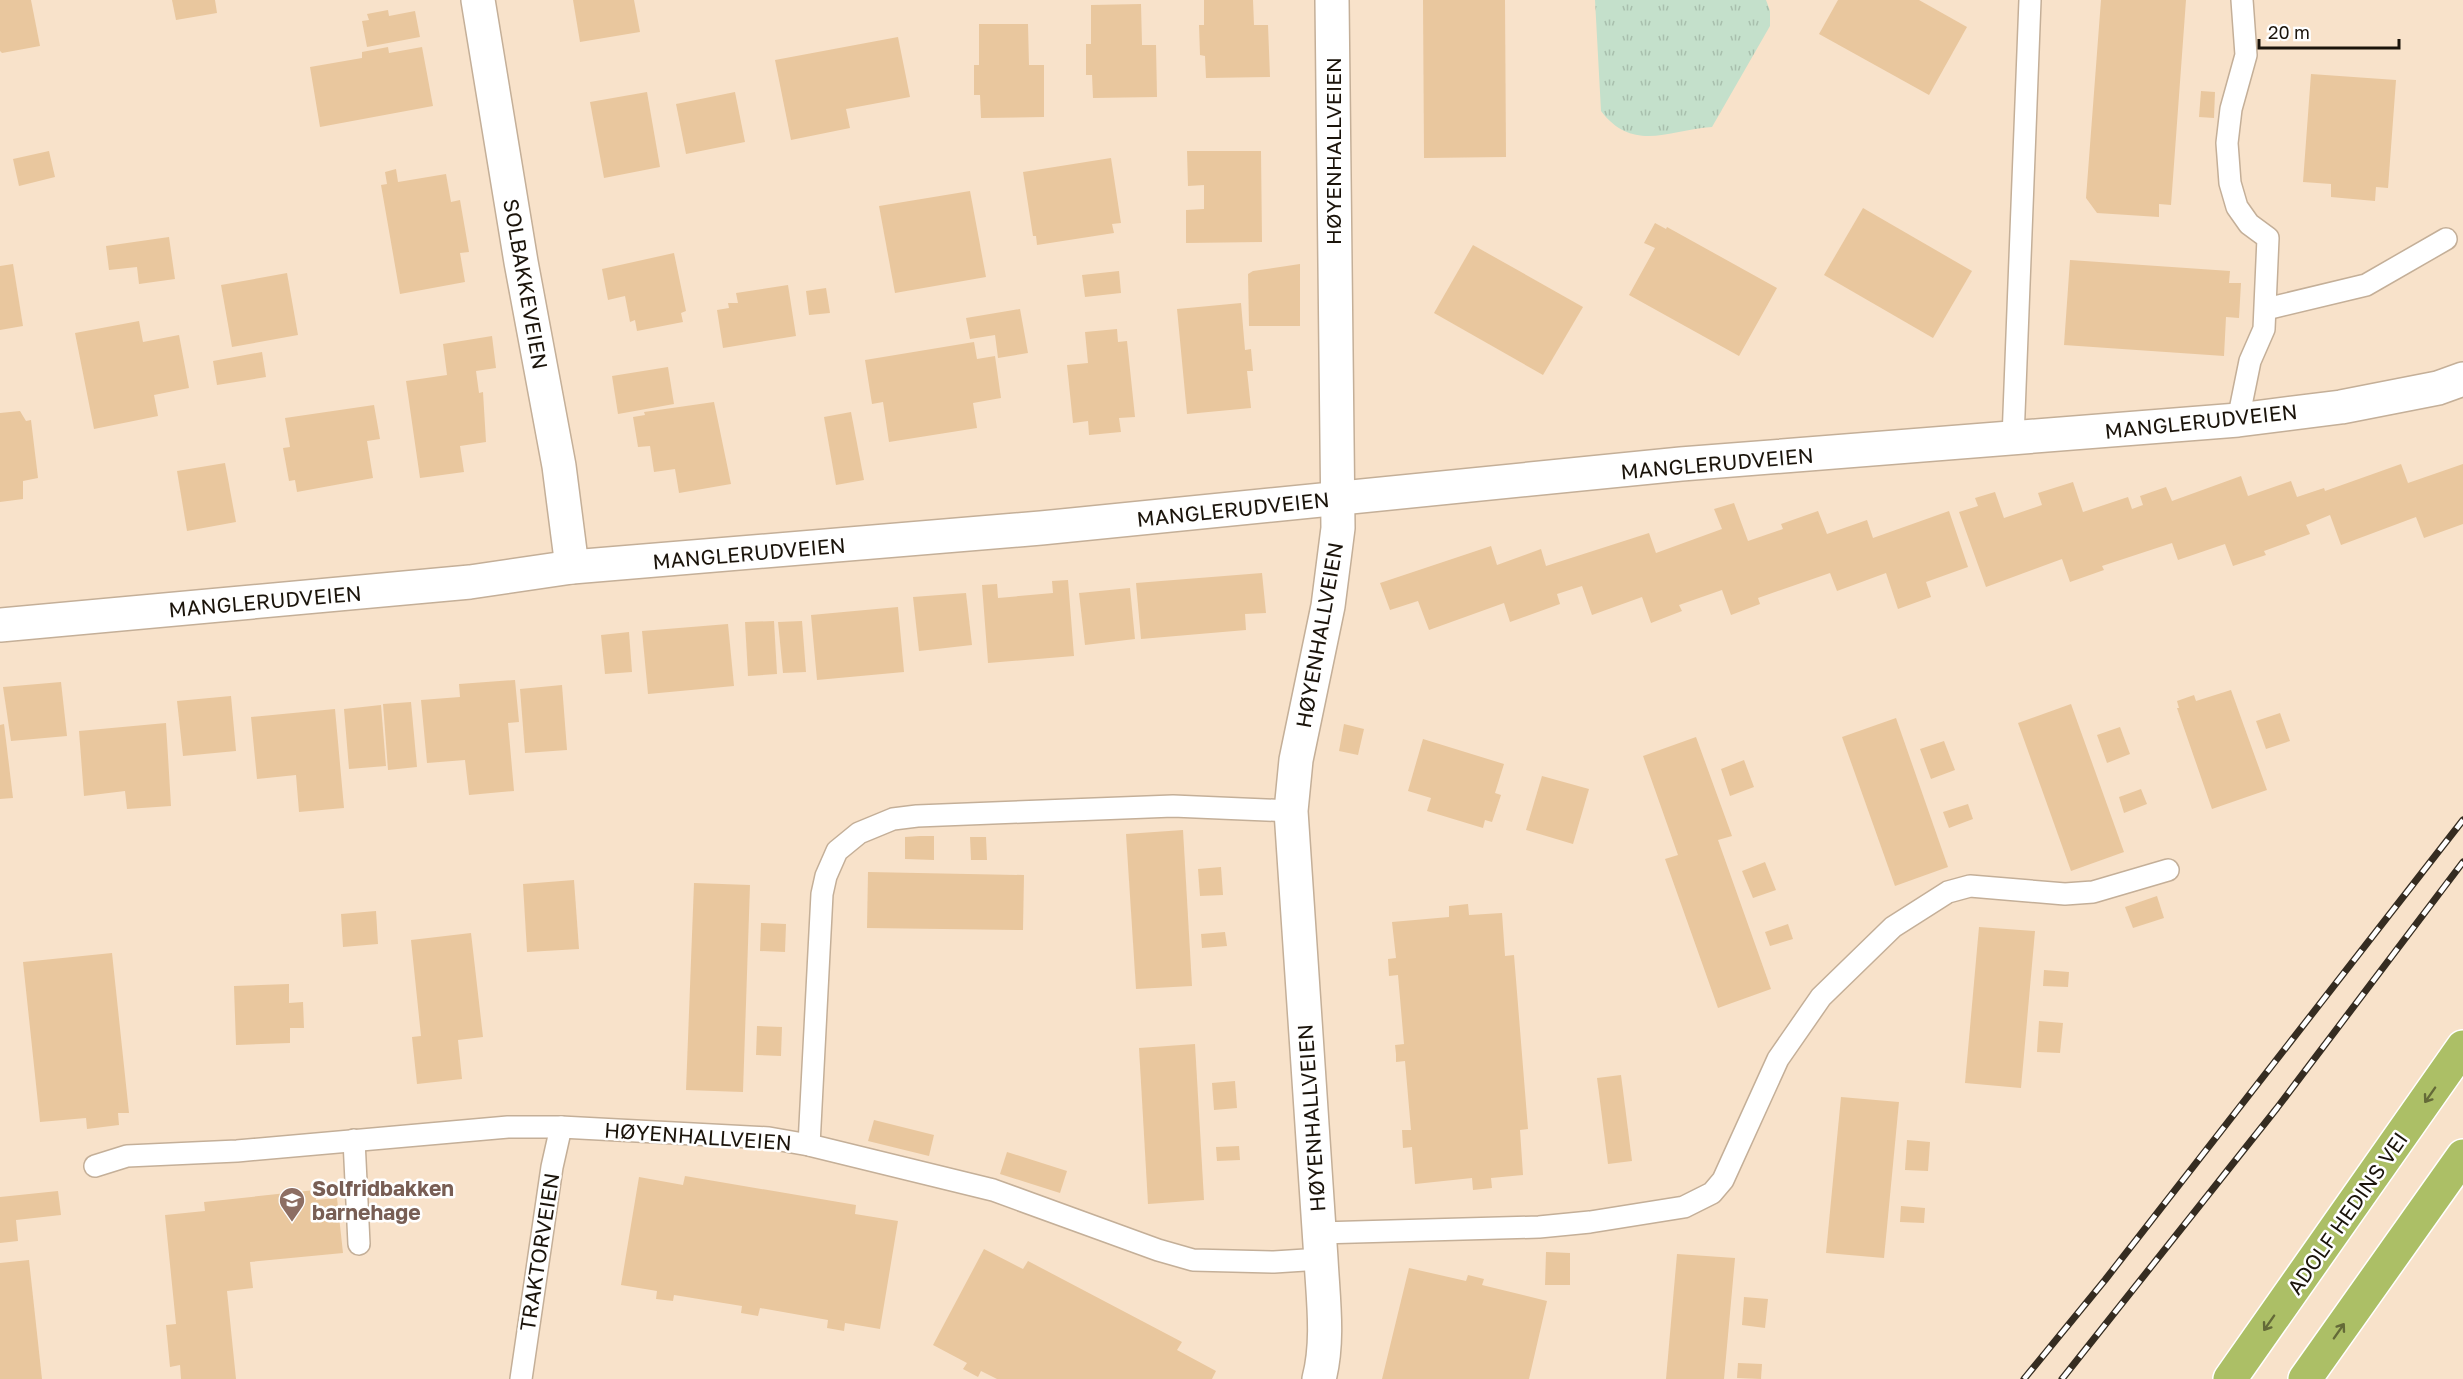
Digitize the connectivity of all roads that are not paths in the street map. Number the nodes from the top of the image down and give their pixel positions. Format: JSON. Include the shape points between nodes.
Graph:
{"nodes":[{"id":1,"x":478,"y":0,"type":"edge"},
{"id":2,"x":1332,"y":0,"type":"edge"},
{"id":3,"x":2030,"y":0,"type":"edge"},
{"id":4,"x":2242,"y":0,"type":"edge"},
{"id":5,"x":2446,"y":239,"type":"dead end"},
{"id":6,"x":2266,"y":309,"type":"junction"},
{"id":7,"x":2463,"y":379,"type":"edge"},
{"id":8,"x":2238,"y":420,"type":"junction"},
{"id":9,"x":2013,"y":439,"type":"junction"},
{"id":10,"x":1337,"y":498,"type":"junction"},
{"id":11,"x":572,"y":567,"type":"junction"},
{"id":12,"x":0,"y":625,"type":"edge"},
{"id":13,"x":1291,"y":811,"type":"junction"},
{"id":14,"x":2168,"y":870,"type":"dead end"},
{"id":15,"x":2463,"y":1047,"type":"edge"},
{"id":16,"x":561,"y":1126,"type":"junction"},
{"id":17,"x":354,"y":1140,"type":"junction"},
{"id":18,"x":809,"y":1145,"type":"junction"},
{"id":19,"x":2463,"y":1156,"type":"edge"},
{"id":20,"x":95,"y":1166,"type":"dead end"},
{"id":21,"x":359,"y":1244,"type":"dead end"},
{"id":22,"x":1320,"y":1246,"type":"junction"},
{"id":23,"x":520,"y":1379,"type":"edge"},
{"id":24,"x":1319,"y":1379,"type":"edge"},
{"id":25,"x":2230,"y":1379,"type":"edge"},
{"id":26,"x":2305,"y":1379,"type":"edge"}],
"edges":[{"from":1,"to":11,"type":"street","name":"SOLBAKKEVEIEN","via":[[559,466]]},
{"from":2,"to":10,"type":"street","name":"HØYENHALLVEIEN"},
{"from":3,"to":9,"type":"lane"},
{"from":4,"to":6,"type":"lane","via":[[2246,55],[2231,109],[2229,173],[2237,207],[2249,224],[2268,238]]},
{"from":5,"to":6,"type":"lane","via":[[2366,285]]},
{"from":6,"to":8,"type":"lane"},
{"from":7,"to":8,"type":"street","name":"MANGLERUDVEIEN","via":[[2438,388],[2341,407]]},
{"from":8,"to":9,"type":"street","name":"MANGLERUDVEIEN"},
{"from":9,"to":10,"type":"street","name":"MANGLERUDVEIEN","via":[[1681,464]]},
{"from":10,"to":11,"type":"street","name":"MANGLERUDVEIEN","via":[[1041,528]]},
{"from":10,"to":13,"type":"street","name":"HØYENHALLVEIEN","via":[[1338,528],[1328,606],[1296,760]]},
{"from":11,"to":12,"type":"street","name":"MANGLERUDVEIEN","via":[[470,582]]},
{"from":13,"to":18,"type":"lane","via":[[1173,806],[917,816],[893,819],[859,833],[837,851],[822,894]]},
{"from":13,"to":22,"type":"street","name":"HØYENHALLVEIEN"},
{"from":14,"to":22,"type":"lane","name":"HØYENHALLVEIEN","via":[[2093,892],[2065,894],[1971,886],[1948,892],[1893,927],[1821,997],[1778,1059],[1723,1180],[1712,1193],[1684,1207],[1539,1227]]},
{"from":15,"to":25,"type":"highway","name":"ADOLF HEDINS VEI","one_way":true},
{"from":16,"to":17,"type":"lane","name":"HØYENHALLVEIEN"},
{"from":16,"to":18,"type":"lane","name":"HØYENHALLVEIEN","via":[[769,1138]]},
{"from":16,"to":23,"type":"lane","name":"TRAKTORVEIEN"},
{"from":17,"to":20,"type":"lane","name":"HØYENHALLVEIEN","via":[[128,1156]]},
{"from":17,"to":21,"type":"lane"},
{"from":18,"to":22,"type":"lane","name":"HØYENHALLVEIEN","via":[[993,1190],[1193,1260],[1274,1262]]},
{"from":26,"to":19,"type":"highway","one_way":true},
{"from":22,"to":24,"type":"street","name":"HØYENHALLVEIEN","via":[[1324,1328]]}]}
